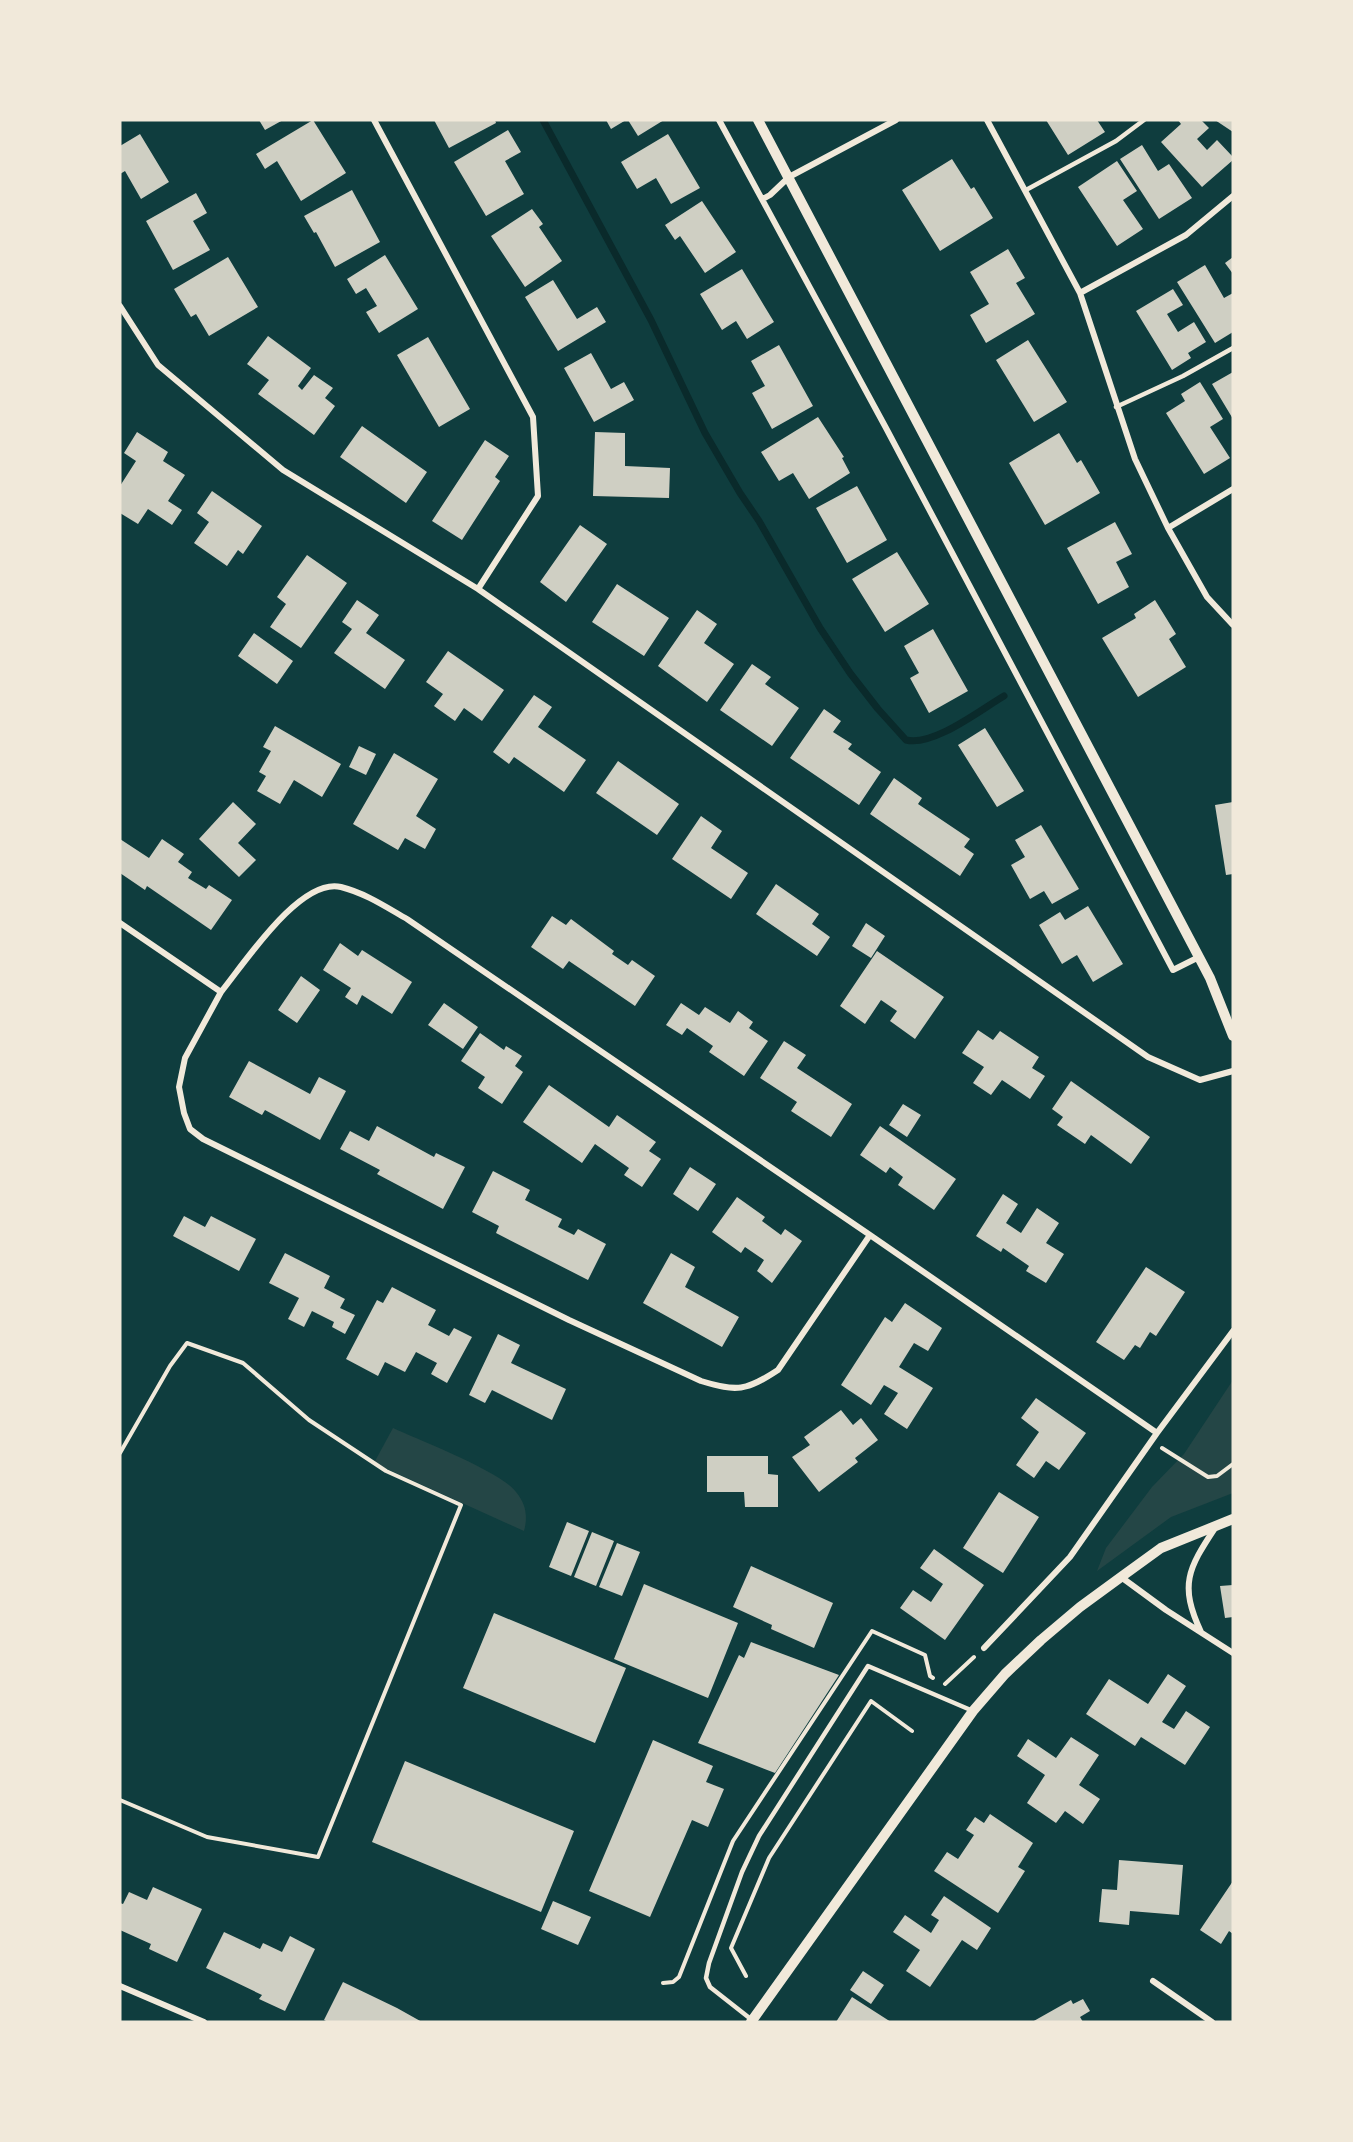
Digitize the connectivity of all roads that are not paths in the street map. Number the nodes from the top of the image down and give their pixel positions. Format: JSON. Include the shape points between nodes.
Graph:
{"nodes":[{"id":1,"x":374,"y":120,"type":"edge"},
{"id":2,"x":719,"y":120,"type":"edge"},
{"id":3,"x":758,"y":120,"type":"edge"},
{"id":4,"x":896,"y":120,"type":"edge"},
{"id":5,"x":987,"y":120,"type":"edge"},
{"id":6,"x":1144,"y":120,"type":"edge"},
{"id":7,"x":789,"y":177,"type":"junction"},
{"id":8,"x":1026,"y":190,"type":"junction"},
{"id":9,"x":1233,"y":196,"type":"edge"},
{"id":10,"x":763,"y":199,"type":"junction"},
{"id":11,"x":1080,"y":293,"type":"junction"},
{"id":12,"x":120,"y":306,"type":"edge"},
{"id":13,"x":1233,"y":348,"type":"edge"},
{"id":14,"x":1116,"y":407,"type":"junction"},
{"id":15,"x":1233,"y":489,"type":"edge"},
{"id":16,"x":1168,"y":528,"type":"junction"},
{"id":17,"x":478,"y":590,"type":"junction"},
{"id":18,"x":1233,"y":625,"type":"edge"},
{"id":19,"x":120,"y":923,"type":"edge"},
{"id":20,"x":1199,"y":957,"type":"junction"},
{"id":21,"x":221,"y":992,"type":"junction"},
{"id":22,"x":1233,"y":1036,"type":"edge"},
{"id":23,"x":1233,"y":1071,"type":"edge"},
{"id":24,"x":870,"y":1234,"type":"junction"},
{"id":25,"x":1233,"y":1331,"type":"edge"},
{"id":26,"x":1157,"y":1433,"type":"junction"},
{"id":27,"x":1233,"y":1520,"type":"edge"},
{"id":28,"x":1217,"y":1526,"type":"junction"},
{"id":29,"x":1121,"y":1577,"type":"junction"},
{"id":30,"x":1201,"y":1632,"type":"junction"},
{"id":31,"x":984,"y":1648,"type":"road end"},
{"id":32,"x":1233,"y":1653,"type":"edge"},
{"id":33,"x":973,"y":1711,"type":"junction"},
{"id":34,"x":1153,"y":1981,"type":"dead end"},
{"id":35,"x":120,"y":1986,"type":"edge"},
{"id":36,"x":751,"y":2021,"type":"edge"},
{"id":37,"x":204,"y":2022,"type":"edge"},
{"id":38,"x":1212,"y":2022,"type":"edge"}],
"edges":[{"from":1,"to":17,"type":"street","via":[[533,417],[538,496]]},
{"from":2,"to":10,"type":"street"},
{"from":3,"to":7,"type":"street"},
{"from":4,"to":7,"type":"street"},
{"from":5,"to":8,"type":"street"},
{"from":6,"to":8,"type":"lane","via":[[1116,141]]},
{"from":7,"to":10,"type":"street"},
{"from":7,"to":20,"type":"street"},
{"from":8,"to":11,"type":"street"},
{"from":9,"to":11,"type":"street","via":[[1186,235]]},
{"from":10,"to":20,"type":"street","via":[[1173,970]]},
{"from":11,"to":14,"type":"street"},
{"from":12,"to":17,"type":"street","via":[[158,365],[283,470]]},
{"from":13,"to":14,"type":"lane"},
{"from":14,"to":16,"type":"street","via":[[1135,459]]},
{"from":15,"to":16,"type":"street"},
{"from":16,"to":18,"type":"street","via":[[1207,597]]},
{"from":17,"to":23,"type":"street","via":[[1148,1057],[1200,1080]]},
{"from":19,"to":21,"type":"street"},
{"from":20,"to":22,"type":"street"},
{"from":21,"to":24,"type":"street","via":[[284,913],[308,894],[339,886],[372,898]]},
{"from":21,"to":24,"type":"street","via":[[185,1058],[179,1087],[184,1113],[196,1134],[569,1320],[701,1381],[739,1389],[757,1384],[778,1370]]},
{"from":24,"to":26,"type":"street"},
{"from":25,"to":26,"type":"street"},
{"from":26,"to":31,"type":"street","via":[[1070,1557]]},
{"from":27,"to":28,"type":"street"},
{"from":28,"to":29,"type":"street","via":[[1161,1548]]},
{"from":28,"to":30,"type":"street","via":[[1200,1552],[1187,1589],[1191,1611]]},
{"from":29,"to":30,"type":"street"},
{"from":29,"to":33,"type":"street","via":[[1041,1641]]},
{"from":30,"to":32,"type":"street"},
{"from":33,"to":36,"type":"street"},
{"from":33,"to":36,"type":"lane","via":[[868,1666],[759,1836],[709,1963],[706,1978],[710,1987]]},
{"from":34,"to":38,"type":"street"},
{"from":35,"to":37,"type":"street"}]}
